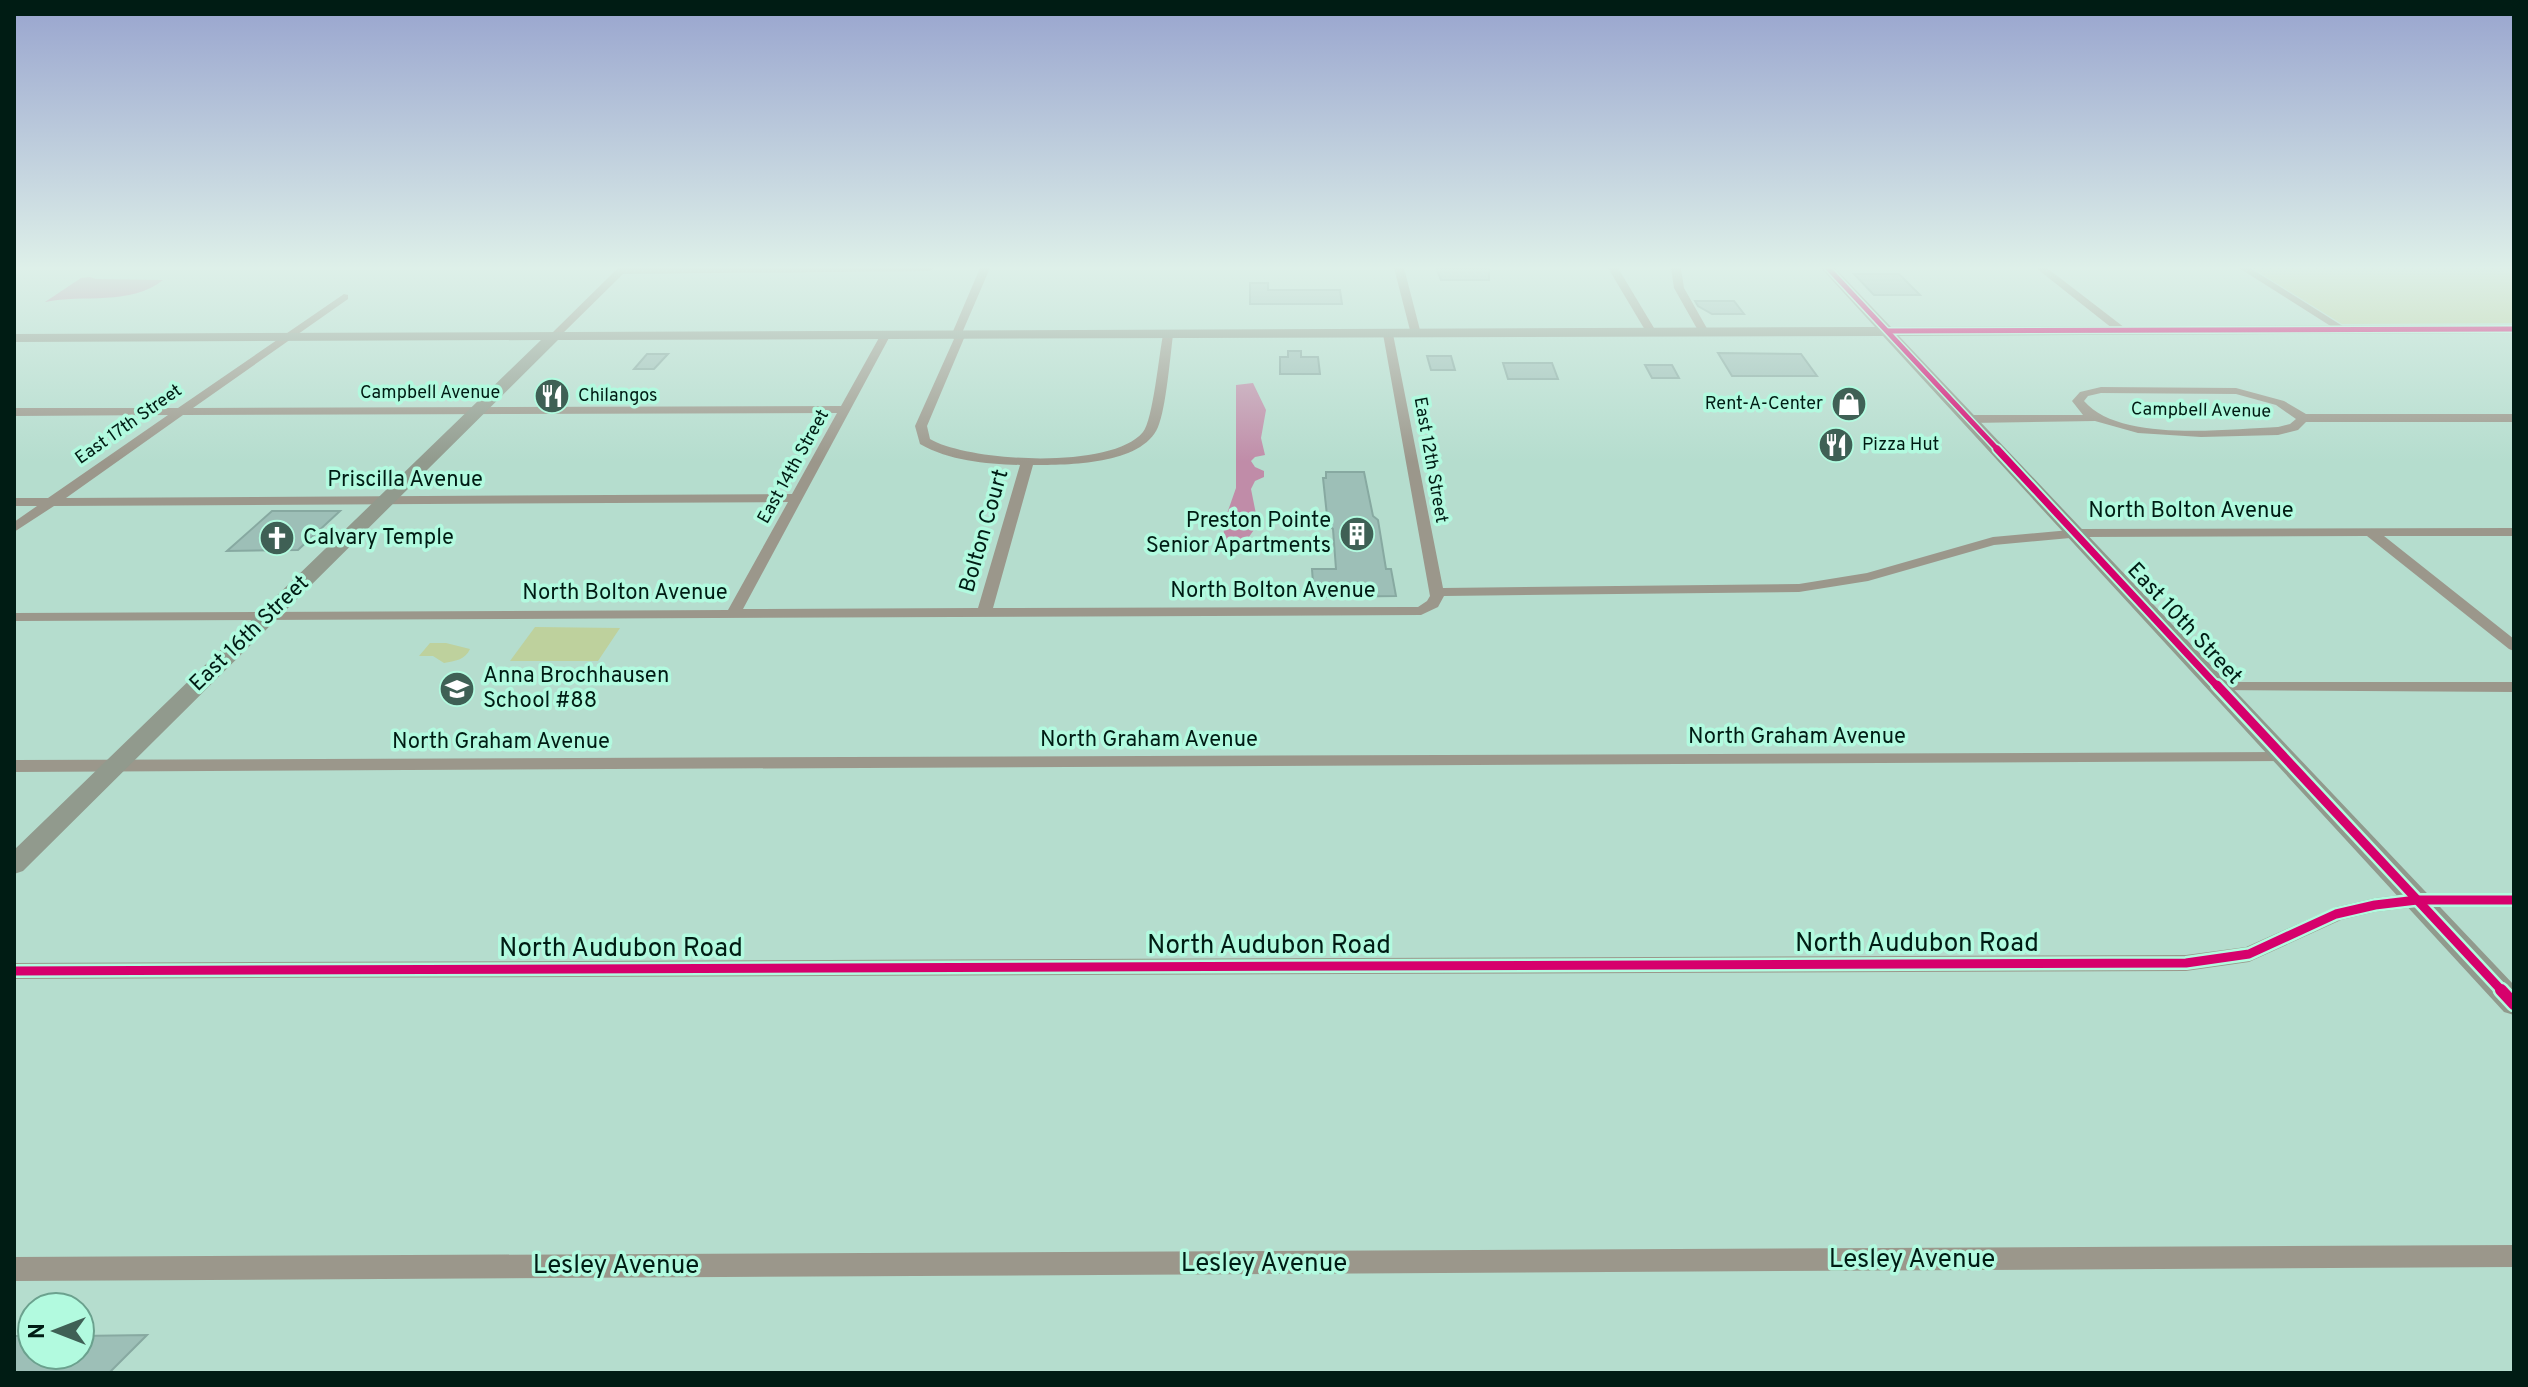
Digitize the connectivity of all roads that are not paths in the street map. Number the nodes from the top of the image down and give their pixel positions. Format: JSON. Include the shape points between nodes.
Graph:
{"nodes":[{"id":1,"x":294,"y":333,"type":"edge"},
{"id":2,"x":557,"y":333,"type":"edge"},
{"id":3,"x":959,"y":333,"type":"edge"},
{"id":4,"x":1652,"y":333,"type":"joint"},
{"id":5,"x":1666,"y":333,"type":"edge"},
{"id":6,"x":1890,"y":333,"type":"edge"},
{"id":7,"x":1388,"y":334,"type":"junction"},
{"id":8,"x":1416,"y":334,"type":"joint"},
{"id":9,"x":555,"y":335,"type":"junction"},
{"id":10,"x":1168,"y":335,"type":"junction"},
{"id":11,"x":885,"y":336,"type":"junction"},
{"id":12,"x":958,"y":336,"type":"junction"},
{"id":13,"x":14,"y":338,"type":"edge"},
{"id":14,"x":287,"y":338,"type":"junction"},
{"id":15,"x":846,"y":409,"type":"junction"},
{"id":16,"x":178,"y":411,"type":"junction"},
{"id":17,"x":478,"y":411,"type":"junction"},
{"id":18,"x":14,"y":412,"type":"edge"},
{"id":19,"x":2095,"y":418,"type":"junction"},
{"id":20,"x":2303,"y":418,"type":"junction"},
{"id":21,"x":2514,"y":418,"type":"edge"},
{"id":22,"x":1969,"y":419,"type":"junction"},
{"id":23,"x":1028,"y":460,"type":"junction"},
{"id":24,"x":797,"y":498,"type":"junction"},
{"id":25,"x":386,"y":501,"type":"junction"},
{"id":26,"x":14,"y":502,"type":"edge"},
{"id":27,"x":50,"y":502,"type":"junction"},
{"id":28,"x":14,"y":528,"type":"edge"},
{"id":29,"x":2370,"y":532,"type":"junction"},
{"id":30,"x":2514,"y":532,"type":"edge"},
{"id":31,"x":2076,"y":533,"type":"junction"},
{"id":32,"x":1437,"y":592,"type":"junction"},
{"id":33,"x":733,"y":614,"type":"junction"},
{"id":34,"x":984,"y":614,"type":"junction"},
{"id":35,"x":268,"y":616,"type":"junction"},
{"id":36,"x":14,"y":617,"type":"edge"},
{"id":37,"x":2514,"y":646,"type":"edge"},
{"id":38,"x":2219,"y":687,"type":"junction"},
{"id":39,"x":2514,"y":687,"type":"edge"},
{"id":40,"x":2283,"y":757,"type":"junction"},
{"id":41,"x":14,"y":766,"type":"edge"},
{"id":42,"x":116,"y":766,"type":"junction"},
{"id":43,"x":14,"y":865,"type":"edge"},
{"id":44,"x":2417,"y":900,"type":"junction"},
{"id":45,"x":2514,"y":900,"type":"edge"},
{"id":46,"x":14,"y":971,"type":"edge"},
{"id":47,"x":2514,"y":1004,"type":"edge"},
{"id":48,"x":2514,"y":1256,"type":"edge"},
{"id":49,"x":14,"y":1269,"type":"edge"}],
"edges":[{"from":1,"to":14,"type":"street","name":"East 17th Street"},
{"from":2,"to":9,"type":"street","name":"East 16th Street"},
{"from":3,"to":12,"type":"street"},
{"from":4,"to":5,"type":"main road"},
{"from":4,"to":8,"type":"main road"},
{"from":6,"to":22,"type":"main road","name":"East 10th Street"},
{"from":7,"to":8,"type":"main road"},
{"from":7,"to":10,"type":"main road"},
{"from":7,"to":32,"type":"street","name":"East 12th Street"},
{"from":9,"to":11,"type":"main road"},
{"from":9,"to":14,"type":"main road"},
{"from":9,"to":17,"type":"main road","name":"East 16th Street"},
{"from":10,"to":12,"type":"main road"},
{"from":10,"to":23,"type":"street","via":[[1147,436],[1104,456]]},
{"from":11,"to":12,"type":"main road"},
{"from":11,"to":15,"type":"street","name":"East 14th Street"},
{"from":12,"to":23,"type":"street","via":[[921,426],[923,439],[958,457]]},
{"from":13,"to":14,"type":"main road"},
{"from":14,"to":16,"type":"street","name":"East 17th Street"},
{"from":15,"to":17,"type":"street","name":"Campbell Avenue"},
{"from":15,"to":24,"type":"street","name":"East 14th Street"},
{"from":16,"to":17,"type":"street","name":"Campbell Avenue"},
{"from":16,"to":18,"type":"street","name":"Campbell Avenue"},
{"from":16,"to":27,"type":"street","name":"East 17th Street"},
{"from":17,"to":25,"type":"main road","name":"East 16th Street"},
{"from":19,"to":20,"type":"street","name":"Campbell Avenue","via":[[2150,431],[2278,431]]},
{"from":19,"to":20,"type":"street","name":"Campbell Avenue","via":[[2078,401],[2087,393],[2219,390],[2268,399]]},
{"from":19,"to":22,"type":"street","name":"Campbell Avenue"},
{"from":20,"to":21,"type":"street","name":"Campbell Avenue"},
{"from":22,"to":31,"type":"main road","name":"East 10th Street"},
{"from":23,"to":34,"type":"street","name":"Bolton Court"},
{"from":24,"to":25,"type":"street","name":"Priscilla Avenue"},
{"from":24,"to":33,"type":"street","name":"East 14th Street"},
{"from":25,"to":27,"type":"street","name":"Priscilla Avenue"},
{"from":25,"to":35,"type":"main road","name":"East 16th Street"},
{"from":26,"to":27,"type":"street","name":"Priscilla Avenue"},
{"from":27,"to":28,"type":"street","name":"East 17th Street"},
{"from":29,"to":30,"type":"street","name":"North Bolton Avenue"},
{"from":29,"to":31,"type":"street","name":"North Bolton Avenue"},
{"from":29,"to":37,"type":"street"},
{"from":31,"to":32,"type":"street","name":"North Bolton Avenue","via":[[1993,541],[1868,577],[1799,588]]},
{"from":31,"to":38,"type":"main road","name":"East 10th Street"},
{"from":32,"to":34,"type":"street","name":"North Bolton Avenue","via":[[1430,607],[1410,613]]},
{"from":33,"to":34,"type":"street","name":"North Bolton Avenue"},
{"from":33,"to":35,"type":"street","name":"North Bolton Avenue"},
{"from":35,"to":36,"type":"street","name":"North Bolton Avenue"},
{"from":35,"to":42,"type":"main road","name":"East 16th Street"},
{"from":38,"to":39,"type":"street"},
{"from":38,"to":40,"type":"main road","name":"East 10th Street"},
{"from":40,"to":42,"type":"street","name":"North Graham Avenue"},
{"from":40,"to":44,"type":"main road","name":"East 10th Street"},
{"from":41,"to":42,"type":"street","name":"North Graham Avenue"},
{"from":42,"to":43,"type":"main road","name":"East 16th Street"},
{"from":44,"to":45,"type":"street","name":"North Audubon Road"},
{"from":44,"to":46,"type":"street","name":"North Audubon Road","via":[[2336,914],[2249,954],[2186,963]]},
{"from":44,"to":47,"type":"main road","name":"East 10th Street"},
{"from":48,"to":49,"type":"street","name":"Lesley Avenue"}]}
